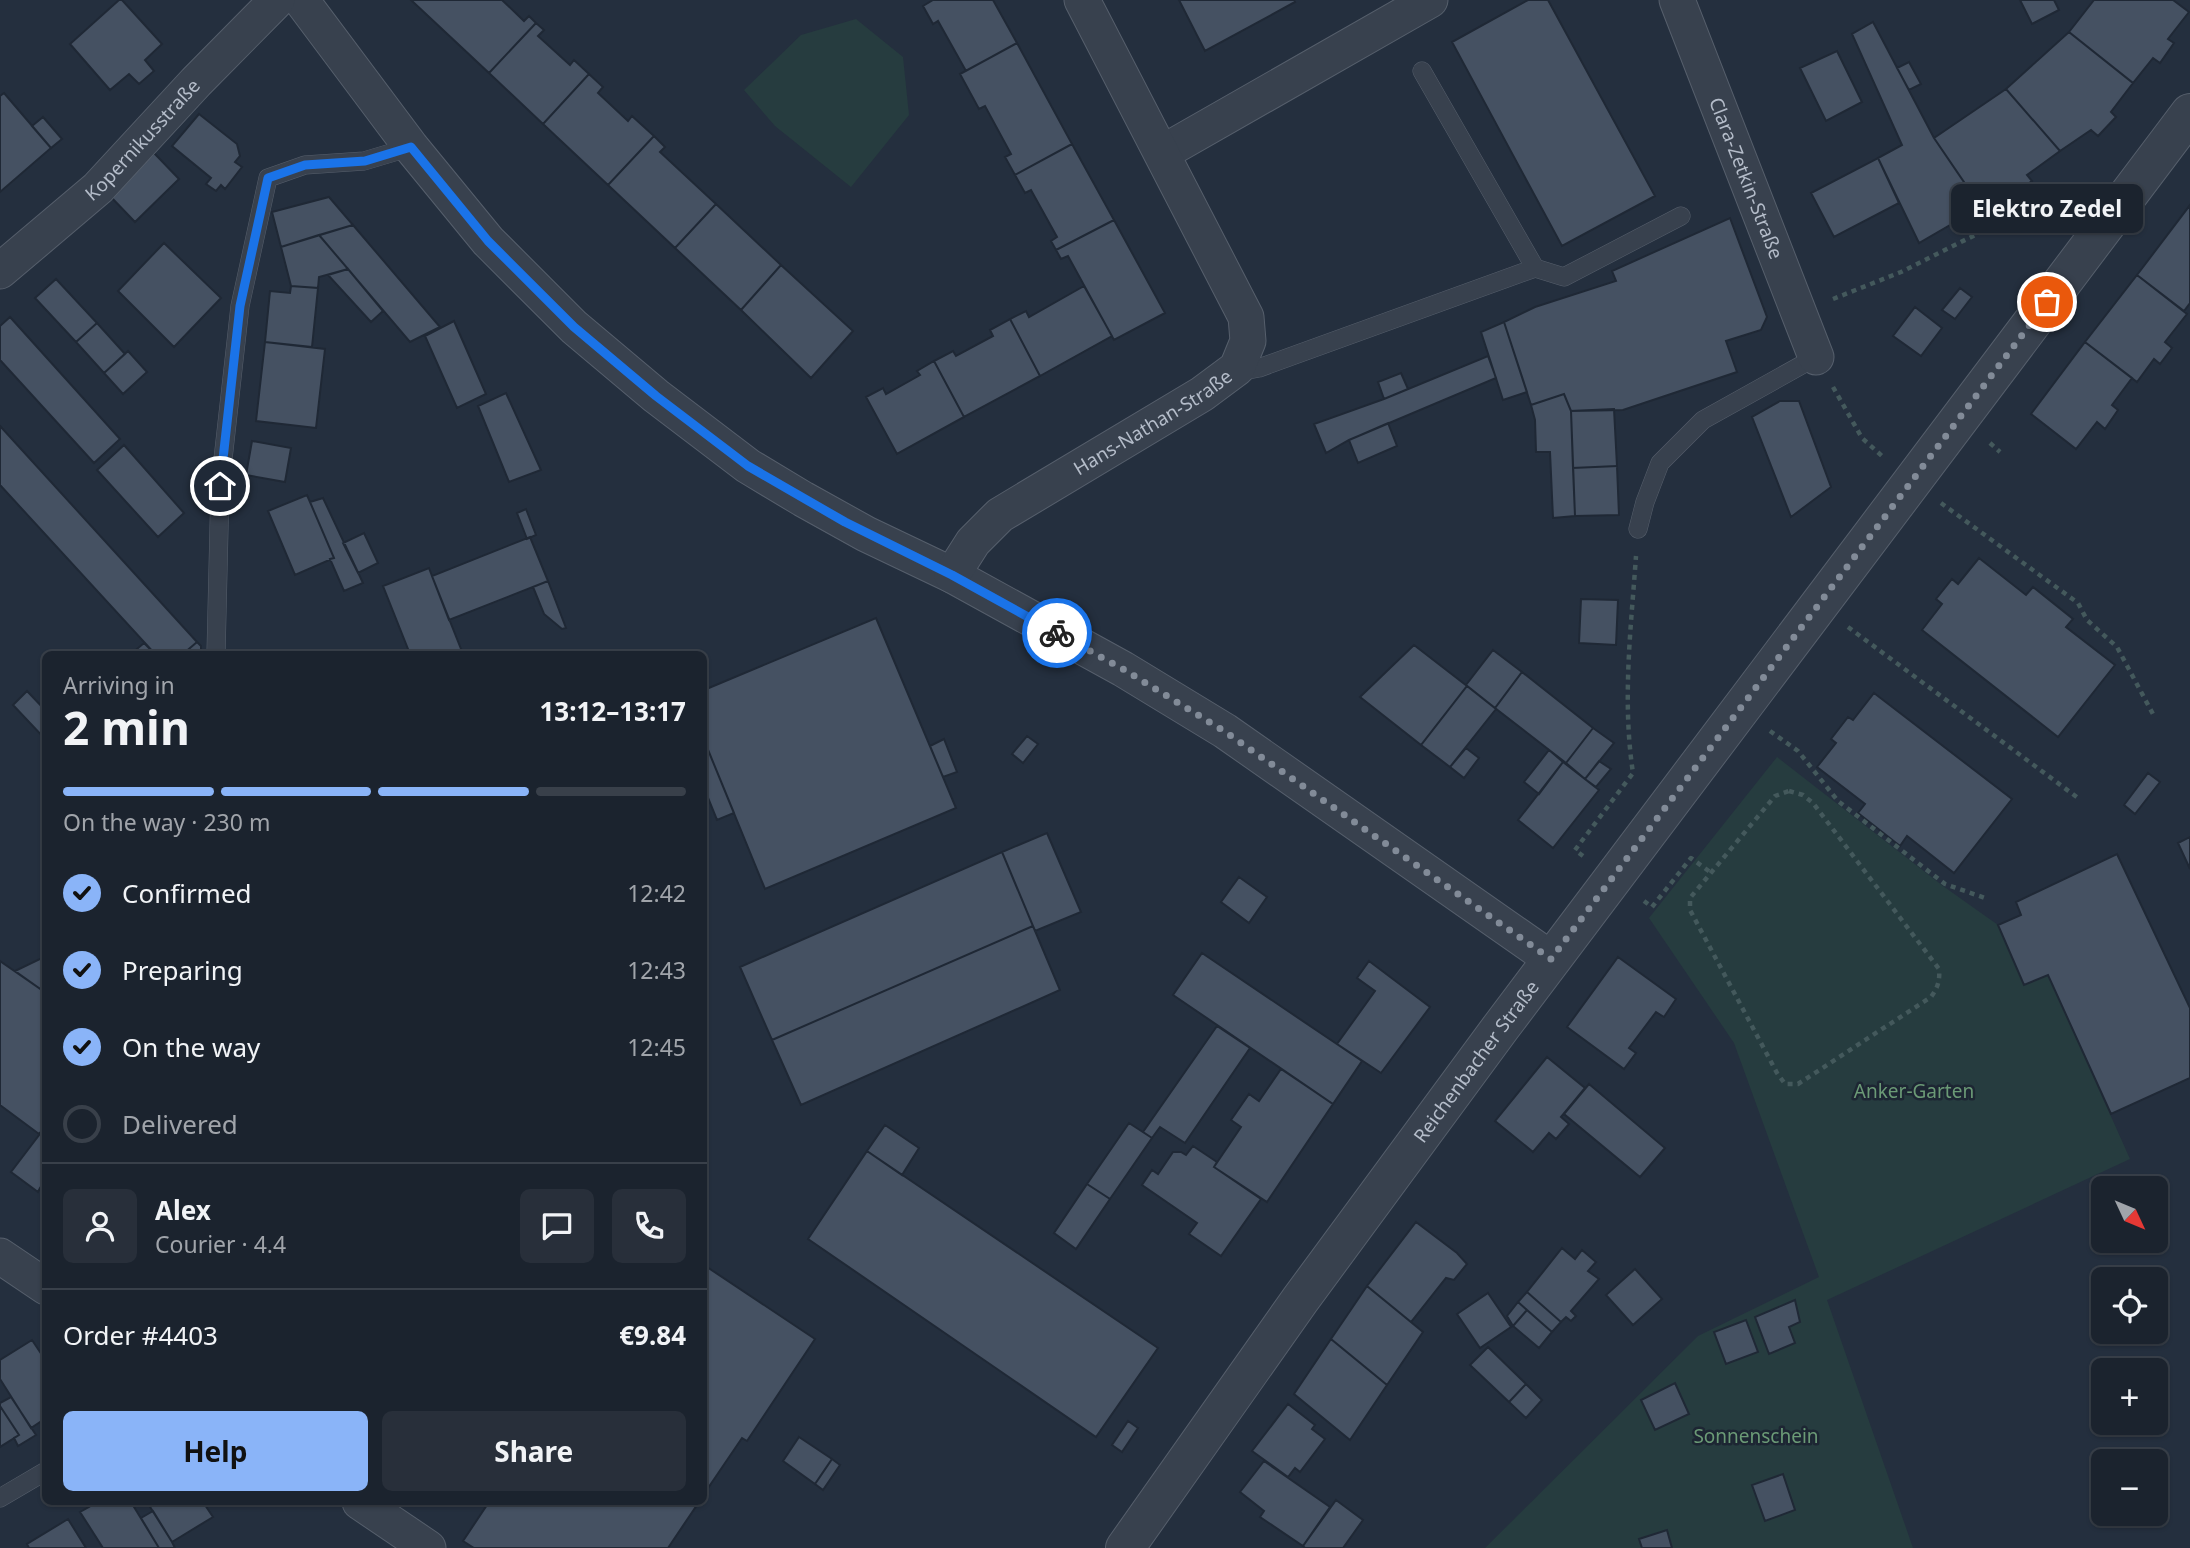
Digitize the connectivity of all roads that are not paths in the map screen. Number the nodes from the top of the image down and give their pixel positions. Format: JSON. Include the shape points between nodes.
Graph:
{"nodes":[{"id":1,"x":276,"y":0,"type":"edge"},
{"id":2,"x":301,"y":0,"type":"edge"},
{"id":3,"x":1082,"y":0,"type":"edge"},
{"id":4,"x":1430,"y":0,"type":"edge"},
{"id":5,"x":1677,"y":0,"type":"edge"},
{"id":6,"x":1422,"y":71,"type":"dead end"},
{"id":7,"x":2190,"y":113,"type":"edge"},
{"id":8,"x":411,"y":147,"type":"junction"},
{"id":9,"x":1162,"y":153,"type":"junction"},
{"id":10,"x":1681,"y":216,"type":"dead end"},
{"id":11,"x":1535,"y":268,"type":"junction"},
{"id":12,"x":0,"y":271,"type":"edge"},
{"id":13,"x":1816,"y":357,"type":"joint"},
{"id":14,"x":1237,"y":368,"type":"junction"},
{"id":15,"x":1638,"y":529,"type":"road end"},
{"id":16,"x":952,"y":575,"type":"junction"},
{"id":17,"x":216,"y":651,"type":"edge"},
{"id":18,"x":1551,"y":959,"type":"junction"},
{"id":19,"x":0,"y":1256,"type":"edge"},
{"id":20,"x":42,"y":1284,"type":"edge"},
{"id":21,"x":42,"y":1473,"type":"edge"},
{"id":22,"x":0,"y":1498,"type":"edge"},
{"id":23,"x":364,"y":1505,"type":"edge"},
{"id":24,"x":428,"y":1548,"type":"edge"},
{"id":25,"x":1125,"y":1548,"type":"edge"}],
"edges":[{"from":1,"to":12,"type":"street","name":"Kopernikusstraße","via":[[98,188]]},
{"from":2,"to":8,"type":"street"},
{"from":3,"to":9,"type":"street","name":"Hans-Nathan-Straße"},
{"from":4,"to":9,"type":"street"},
{"from":5,"to":13,"type":"street","name":"Clara-Zetkin-Straße"},
{"from":6,"to":11,"type":"lane"},
{"from":7,"to":18,"type":"street","name":"Reichenbacher Straße"},
{"from":8,"to":16,"type":"street","via":[[488,241],[574,327],[656,396],[781,486]]},
{"from":8,"to":17,"type":"lane","via":[[365,161],[305,165],[268,178],[240,306],[220,486]]},
{"from":9,"to":14,"type":"street","name":"Hans-Nathan-Straße","via":[[1246,317],[1248,341]]},
{"from":10,"to":11,"type":"lane","via":[[1564,276]]},
{"from":11,"to":14,"type":"lane","via":[[1259,368]]},
{"from":13,"to":15,"type":"lane","via":[[1703,420],[1660,463]]},
{"from":14,"to":16,"type":"street","name":"Hans-Nathan-Straße","via":[[1202,394],[1013,505],[972,542]]},
{"from":16,"to":18,"type":"street","via":[[1123,669],[1224,731]]},
{"from":18,"to":25,"type":"street","name":"Reichenbacher Straße","via":[[1300,1300]]},
{"from":19,"to":20,"type":"street"},
{"from":21,"to":22,"type":"lane"},
{"from":23,"to":24,"type":"street"}]}
